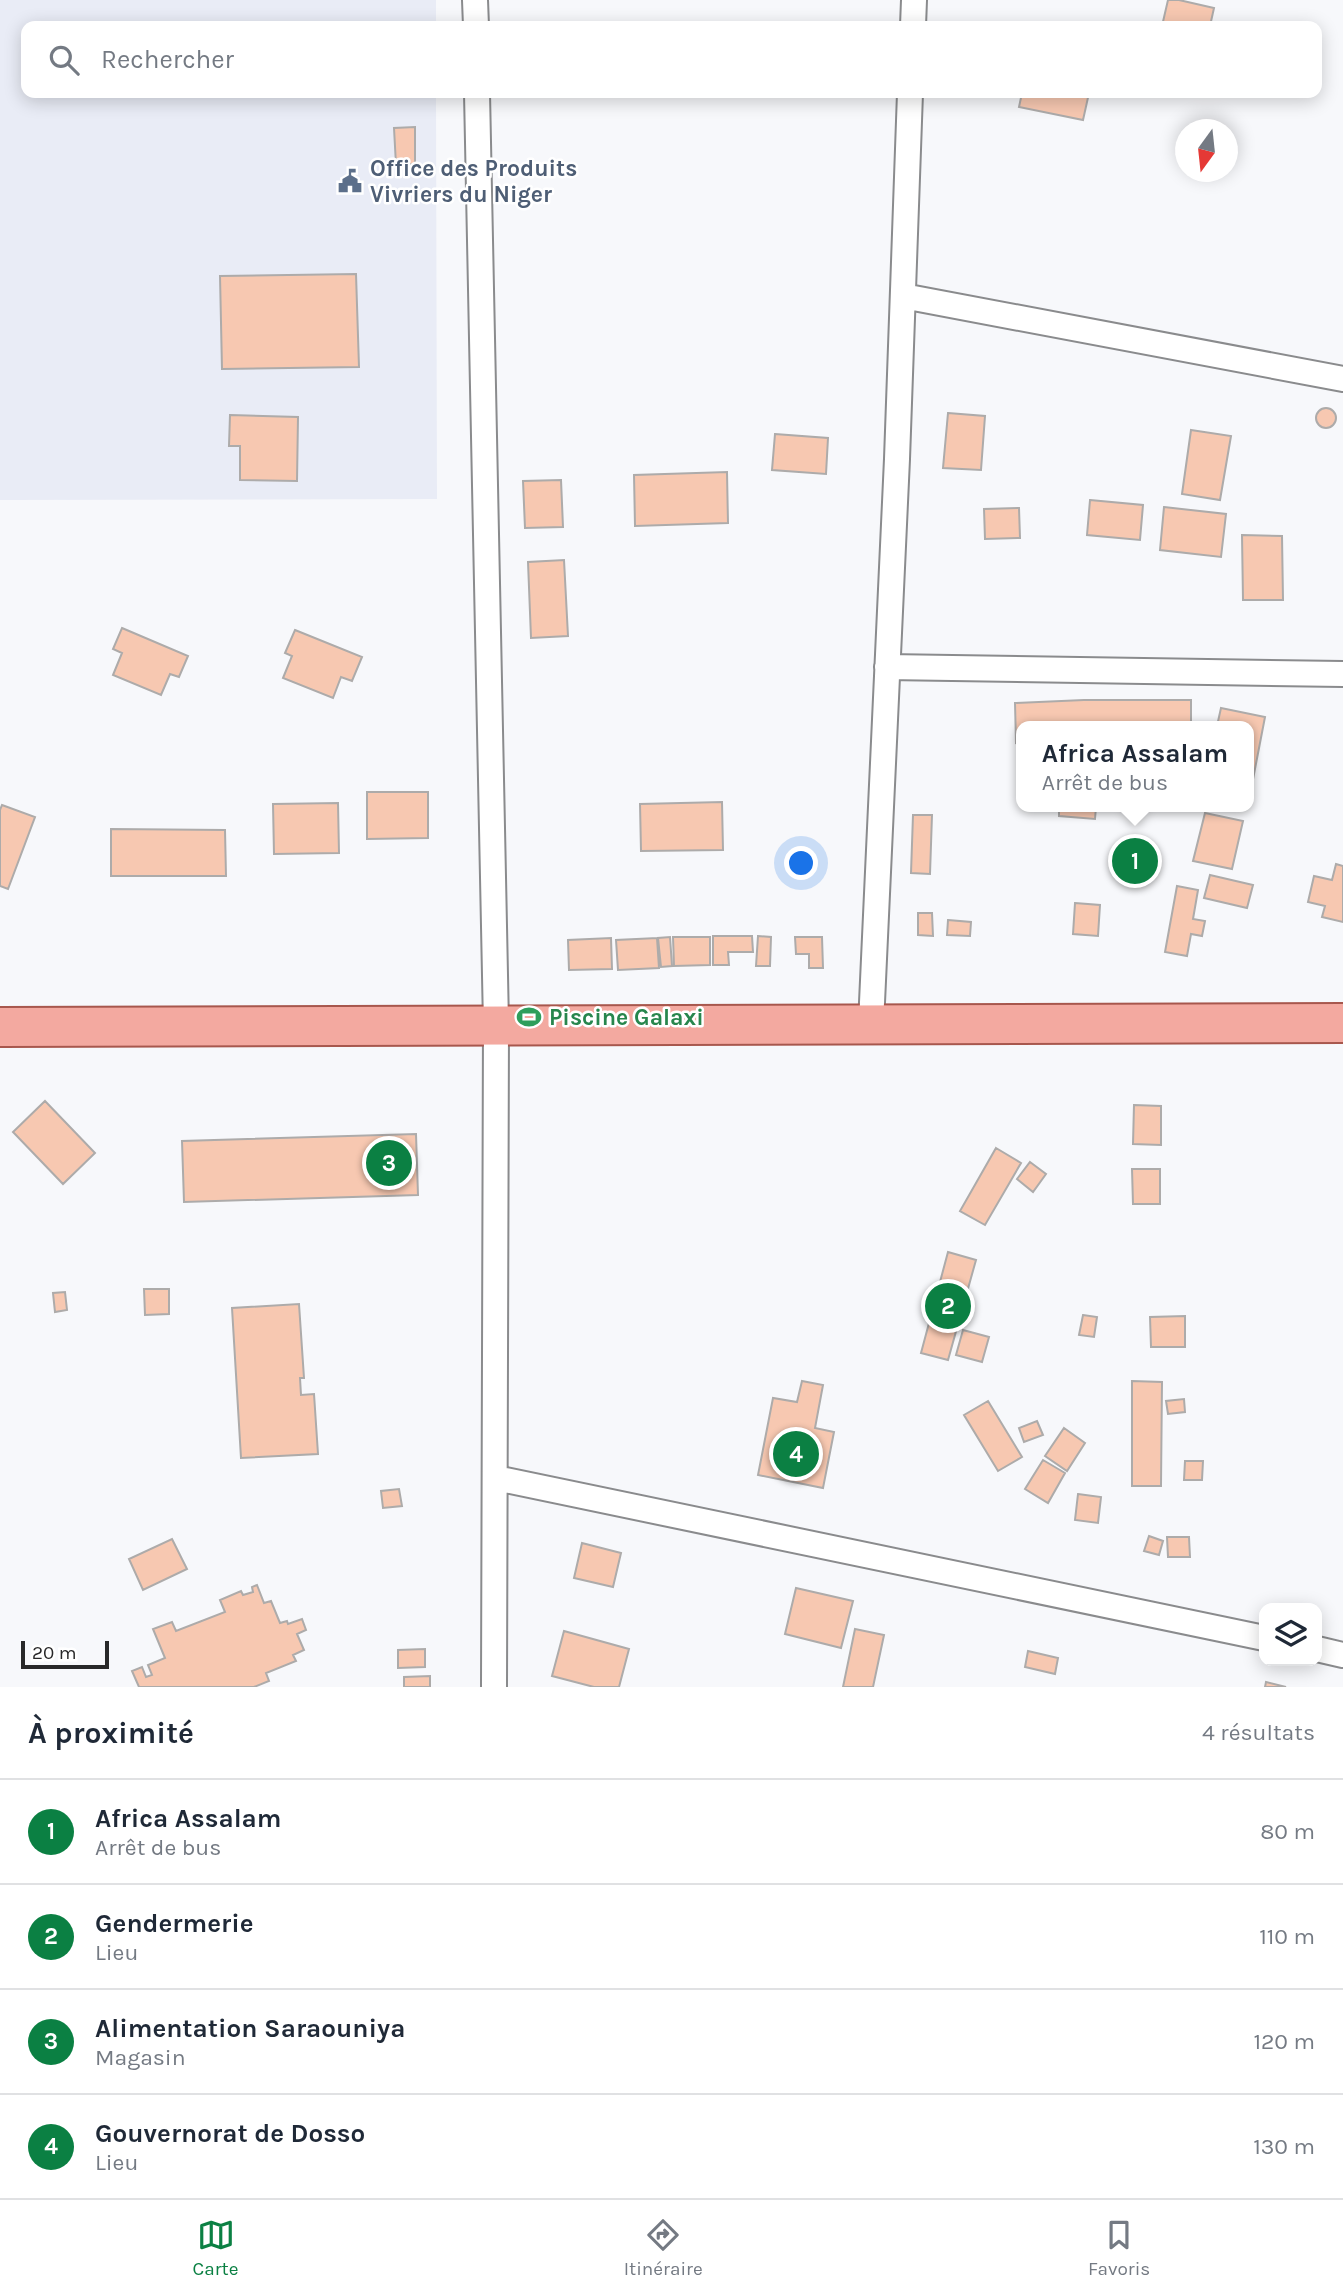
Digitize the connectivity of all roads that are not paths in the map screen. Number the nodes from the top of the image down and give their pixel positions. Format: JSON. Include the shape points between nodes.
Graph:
{"nodes":[{"id":1,"x":475,"y":0,"type":"edge"},
{"id":2,"x":914,"y":0,"type":"edge"},
{"id":3,"x":476,"y":21,"type":"edge"},
{"id":4,"x":913,"y":21,"type":"edge"},
{"id":5,"x":477,"y":98,"type":"edge"},
{"id":6,"x":911,"y":98,"type":"edge"},
{"id":7,"x":903,"y":296,"type":"junction"},
{"id":8,"x":1343,"y":379,"type":"edge"},
{"id":9,"x":887,"y":667,"type":"junction"},
{"id":10,"x":1343,"y":674,"type":"edge"},
{"id":11,"x":1343,"y":1023,"type":"edge"},
{"id":12,"x":496,"y":1024,"type":"junction"},
{"id":13,"x":871,"y":1024,"type":"junction"},
{"id":14,"x":0,"y":1027,"type":"edge"},
{"id":15,"x":496,"y":1478,"type":"junction"},
{"id":16,"x":1259,"y":1637,"type":"edge"},
{"id":17,"x":1322,"y":1650,"type":"edge"},
{"id":18,"x":1343,"y":1655,"type":"edge"},
{"id":19,"x":494,"y":1687,"type":"edge"}],
"edges":[{"from":1,"to":3,"type":"street"},
{"from":2,"to":4,"type":"street"},
{"from":5,"to":12,"type":"street"},
{"from":6,"to":7,"type":"street"},
{"from":7,"to":8,"type":"street"},
{"from":7,"to":9,"type":"street"},
{"from":9,"to":10,"type":"street"},
{"from":9,"to":13,"type":"street"},
{"from":11,"to":13,"type":"main road"},
{"from":12,"to":13,"type":"main road"},
{"from":12,"to":14,"type":"main road"},
{"from":12,"to":15,"type":"street"},
{"from":15,"to":16,"type":"street"},
{"from":15,"to":19,"type":"street"},
{"from":17,"to":18,"type":"street"}]}
